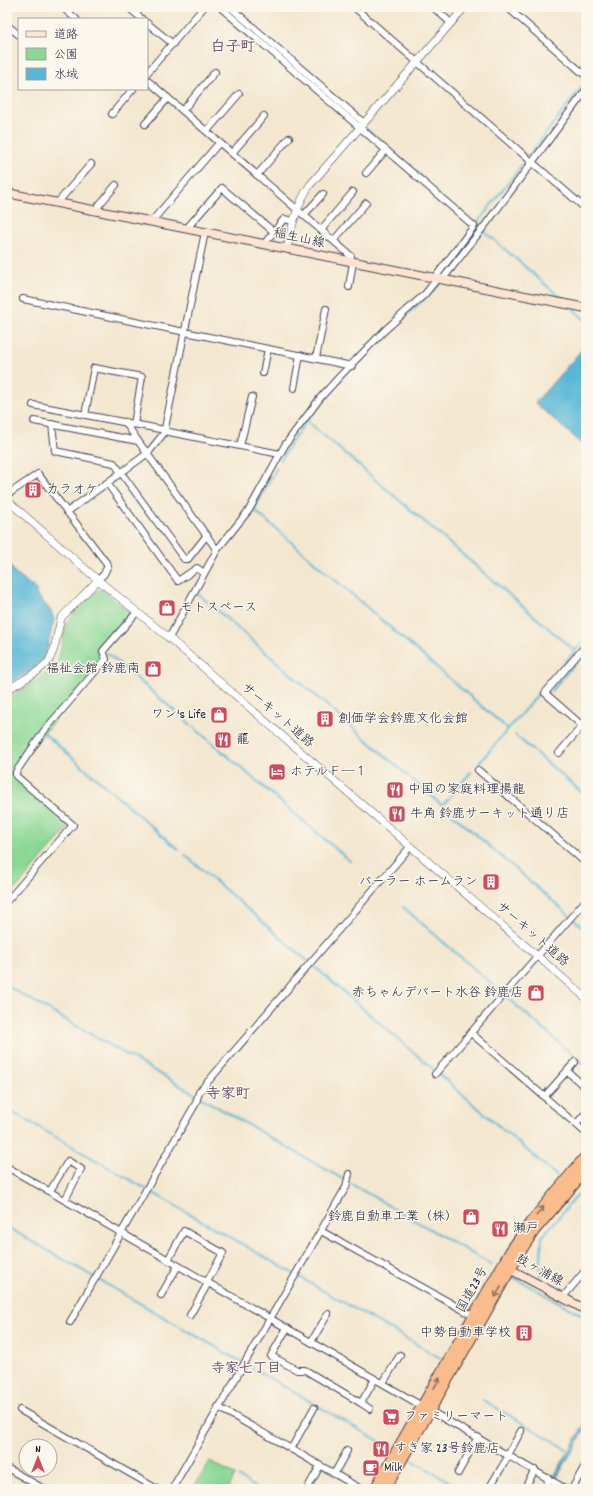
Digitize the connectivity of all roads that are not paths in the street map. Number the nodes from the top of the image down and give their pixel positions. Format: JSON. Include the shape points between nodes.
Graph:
{"nodes":[{"id":1,"x":62,"y":7,"type":"edge"},
{"id":2,"x":128,"y":7,"type":"edge"},
{"id":3,"x":204,"y":7,"type":"edge"},
{"id":4,"x":220,"y":7,"type":"edge"},
{"id":5,"x":230,"y":7,"type":"edge"},
{"id":6,"x":354,"y":7,"type":"edge"},
{"id":7,"x":433,"y":7,"type":"edge"},
{"id":8,"x":465,"y":7,"type":"edge"},
{"id":9,"x":507,"y":7,"type":"edge"},
{"id":10,"x":75,"y":18,"type":"edge"},
{"id":11,"x":141,"y":18,"type":"edge"},
{"id":12,"x":451,"y":23,"type":"junction"},
{"id":13,"x":148,"y":24,"type":"edge"},
{"id":14,"x":7,"y":25,"type":"edge"},
{"id":15,"x":18,"y":34,"type":"edge"},
{"id":16,"x":173,"y":44,"type":"junction"},
{"id":17,"x":417,"y":62,"type":"junction"},
{"id":18,"x":148,"y":72,"type":"edge"},
{"id":19,"x":215,"y":72,"type":"dead end"},
{"id":20,"x":586,"y":76,"type":"edge"},
{"id":21,"x":148,"y":81,"type":"edge"},
{"id":22,"x":132,"y":90,"type":"edge"},
{"id":23,"x":586,"y":90,"type":"edge"},
{"id":24,"x":239,"y":94,"type":"dead end"},
{"id":25,"x":168,"y":98,"type":"junction"},
{"id":26,"x":183,"y":110,"type":"junction"},
{"id":27,"x":112,"y":114,"type":"dead end"},
{"id":28,"x":264,"y":116,"type":"dead end"},
{"id":29,"x":145,"y":124,"type":"dead end"},
{"id":30,"x":362,"y":126,"type":"junction"},
{"id":31,"x":207,"y":132,"type":"junction"},
{"id":32,"x":289,"y":138,"type":"dead end"},
{"id":33,"x":219,"y":143,"type":"junction"},
{"id":34,"x":386,"y":150,"type":"junction"},
{"id":35,"x":232,"y":153,"type":"junction"},
{"id":36,"x":531,"y":161,"type":"junction"},
{"id":37,"x":91,"y":164,"type":"dead end"},
{"id":38,"x":366,"y":173,"type":"dead end"},
{"id":39,"x":257,"y":175,"type":"junction"},
{"id":40,"x":116,"y":185,"type":"dead end"},
{"id":41,"x":353,"y":192,"type":"dead end"},
{"id":42,"x":7,"y":193,"type":"edge"},
{"id":43,"x":323,"y":194,"type":"dead end"},
{"id":44,"x":58,"y":202,"type":"junction"},
{"id":45,"x":366,"y":203,"type":"dead end"},
{"id":46,"x":297,"y":209,"type":"junction"},
{"id":47,"x":586,"y":209,"type":"edge"},
{"id":48,"x":95,"y":210,"type":"junction"},
{"id":49,"x":304,"y":215,"type":"junction"},
{"id":50,"x":152,"y":221,"type":"junction"},
{"id":51,"x":293,"y":221,"type":"junction"},
{"id":52,"x":186,"y":228,"type":"junction"},
{"id":53,"x":321,"y":230,"type":"junction"},
{"id":54,"x":205,"y":232,"type":"junction"},
{"id":55,"x":274,"y":232,"type":"junction"},
{"id":56,"x":334,"y":240,"type":"junction"},
{"id":57,"x":264,"y":244,"type":"junction"},
{"id":58,"x":287,"y":248,"type":"junction"},
{"id":59,"x":352,"y":259,"type":"junction"},
{"id":60,"x":437,"y":279,"type":"junction"},
{"id":61,"x":348,"y":287,"type":"dead end"},
{"id":62,"x":23,"y":299,"type":"dead end"},
{"id":63,"x":586,"y":308,"type":"edge"},
{"id":64,"x":326,"y":309,"type":"dead end"},
{"id":65,"x":185,"y":332,"type":"junction"},
{"id":66,"x":268,"y":349,"type":"junction"},
{"id":67,"x":300,"y":355,"type":"junction"},
{"id":68,"x":316,"y":358,"type":"junction"},
{"id":69,"x":352,"y":366,"type":"junction"},
{"id":70,"x":264,"y":373,"type":"dead end"},
{"id":71,"x":294,"y":388,"type":"dead end"},
{"id":72,"x":252,"y":397,"type":"dead end"},
{"id":73,"x":33,"y":405,"type":"dead end"},
{"id":74,"x":85,"y":415,"type":"junction"},
{"id":75,"x":34,"y":421,"type":"dead end"},
{"id":76,"x":125,"y":422,"type":"junction"},
{"id":77,"x":52,"y":424,"type":"junction"},
{"id":78,"x":134,"y":424,"type":"junction"},
{"id":79,"x":165,"y":430,"type":"junction"},
{"id":80,"x":138,"y":441,"type":"junction"},
{"id":81,"x":240,"y":446,"type":"junction"},
{"id":82,"x":148,"y":454,"type":"junction"},
{"id":83,"x":280,"y":454,"type":"junction"},
{"id":84,"x":121,"y":473,"type":"junction"},
{"id":85,"x":107,"y":483,"type":"junction"},
{"id":86,"x":7,"y":495,"type":"edge"},
{"id":87,"x":7,"y":500,"type":"edge"},
{"id":88,"x":67,"y":512,"type":"junction"},
{"id":89,"x":207,"y":535,"type":"junction"},
{"id":90,"x":217,"y":550,"type":"junction"},
{"id":91,"x":204,"y":573,"type":"junction"},
{"id":92,"x":98,"y":580,"type":"junction"},
{"id":93,"x":138,"y":612,"type":"junction"},
{"id":94,"x":169,"y":638,"type":"junction"},
{"id":95,"x":586,"y":645,"type":"edge"},
{"id":96,"x":7,"y":690,"type":"edge"},
{"id":97,"x":584,"y":727,"type":"edge"},
{"id":98,"x":559,"y":753,"type":"dead end"},
{"id":99,"x":478,"y":770,"type":"dead end"},
{"id":100,"x":410,"y":847,"type":"junction"},
{"id":101,"x":586,"y":863,"type":"edge"},
{"id":102,"x":586,"y":900,"type":"edge"},
{"id":103,"x":7,"y":901,"type":"edge"},
{"id":104,"x":537,"y":956,"type":"junction"},
{"id":105,"x":586,"y":998,"type":"edge"},
{"id":106,"x":471,"y":1033,"type":"junction"},
{"id":107,"x":575,"y":1062,"type":"dead end"},
{"id":108,"x":567,"y":1071,"type":"junction"},
{"id":109,"x":436,"y":1072,"type":"dead end"},
{"id":110,"x":586,"y":1088,"type":"edge"},
{"id":111,"x":544,"y":1098,"type":"junction"},
{"id":112,"x":586,"y":1113,"type":"edge"},
{"id":113,"x":576,"y":1124,"type":"junction"},
{"id":114,"x":586,"y":1133,"type":"edge"},
{"id":115,"x":586,"y":1156,"type":"edge"},
{"id":116,"x":7,"y":1167,"type":"edge"},
{"id":117,"x":586,"y":1170,"type":"edge"},
{"id":118,"x":349,"y":1174,"type":"dead end"},
{"id":119,"x":50,"y":1191,"type":"junction"},
{"id":120,"x":65,"y":1200,"type":"junction"},
{"id":121,"x":321,"y":1231,"type":"junction"},
{"id":122,"x":121,"y":1233,"type":"junction"},
{"id":123,"x":168,"y":1260,"type":"junction"},
{"id":124,"x":178,"y":1266,"type":"junction"},
{"id":125,"x":506,"y":1267,"type":"junction"},
{"id":126,"x":586,"y":1270,"type":"edge"},
{"id":127,"x":208,"y":1283,"type":"junction"},
{"id":128,"x":161,"y":1295,"type":"dead end"},
{"id":129,"x":563,"y":1298,"type":"junction"},
{"id":130,"x":586,"y":1310,"type":"edge"},
{"id":131,"x":328,"y":1314,"type":"dead end"},
{"id":132,"x":190,"y":1315,"type":"dead end"},
{"id":133,"x":474,"y":1316,"type":"junction"},
{"id":134,"x":269,"y":1318,"type":"junction"},
{"id":135,"x":70,"y":1322,"type":"dead end"},
{"id":136,"x":287,"y":1328,"type":"junction"},
{"id":137,"x":311,"y":1342,"type":"junction"},
{"id":138,"x":400,"y":1355,"type":"dead end"},
{"id":139,"x":375,"y":1379,"type":"junction"},
{"id":140,"x":383,"y":1383,"type":"junction"},
{"id":141,"x":361,"y":1403,"type":"junction"},
{"id":142,"x":218,"y":1407,"type":"junction"},
{"id":143,"x":314,"y":1408,"type":"dead end"},
{"id":144,"x":370,"y":1409,"type":"dead end"},
{"id":145,"x":427,"y":1409,"type":"junction"},
{"id":146,"x":20,"y":1410,"type":"dead end"},
{"id":147,"x":521,"y":1430,"type":"dead end"},
{"id":148,"x":478,"y":1437,"type":"junction"},
{"id":149,"x":291,"y":1449,"type":"junction"},
{"id":150,"x":347,"y":1451,"type":"dead end"},
{"id":151,"x":509,"y":1455,"type":"junction"},
{"id":152,"x":586,"y":1464,"type":"edge"},
{"id":153,"x":320,"y":1466,"type":"junction"},
{"id":154,"x":7,"y":1468,"type":"edge"},
{"id":155,"x":535,"y":1470,"type":"junction"},
{"id":156,"x":458,"y":1473,"type":"dead end"},
{"id":157,"x":334,"y":1474,"type":"junction"},
{"id":158,"x":552,"y":1481,"type":"junction"},
{"id":159,"x":491,"y":1485,"type":"dead end"},
{"id":160,"x":44,"y":1489,"type":"edge"},
{"id":161,"x":157,"y":1489,"type":"edge"},
{"id":162,"x":172,"y":1489,"type":"edge"},
{"id":163,"x":307,"y":1489,"type":"edge"},
{"id":164,"x":361,"y":1489,"type":"edge"},
{"id":165,"x":375,"y":1489,"type":"edge"},
{"id":166,"x":385,"y":1489,"type":"edge"},
{"id":167,"x":524,"y":1489,"type":"edge"},
{"id":168,"x":547,"y":1489,"type":"edge"},
{"id":169,"x":566,"y":1489,"type":"edge"},
{"id":170,"x":572,"y":1489,"type":"edge"}],
"edges":[{"from":1,"to":10,"type":"street"},
{"from":2,"to":11,"type":"street"},
{"from":3,"to":16,"type":"street"},
{"from":4,"to":30,"type":"street"},
{"from":5,"to":30,"type":"street"},
{"from":6,"to":17,"type":"street"},
{"from":7,"to":12,"type":"street"},
{"from":8,"to":12,"type":"street"},
{"from":9,"to":20,"type":"street"},
{"from":12,"to":17,"type":"street"},
{"from":13,"to":16,"type":"street"},
{"from":14,"to":15,"type":"street"},
{"from":16,"to":18,"type":"street"},
{"from":17,"to":30,"type":"street"},
{"from":17,"to":36,"type":"street"},
{"from":19,"to":26,"type":"street"},
{"from":21,"to":25,"type":"street"},
{"from":22,"to":27,"type":"street"},
{"from":23,"to":36,"type":"street"},
{"from":24,"to":31,"type":"street"},
{"from":25,"to":26,"type":"street"},
{"from":25,"to":29,"type":"street"},
{"from":26,"to":31,"type":"street"},
{"from":28,"to":35,"type":"street"},
{"from":30,"to":34,"type":"street"},
{"from":30,"to":46,"type":"street","via":[[310,185]]},
{"from":31,"to":33,"type":"street"},
{"from":32,"to":39,"type":"street"},
{"from":33,"to":35,"type":"street"},
{"from":33,"to":50,"type":"street"},
{"from":34,"to":38,"type":"street"},
{"from":34,"to":60,"type":"street","via":[[474,226]]},
{"from":35,"to":39,"type":"street"},
{"from":36,"to":47,"type":"street"},
{"from":36,"to":60,"type":"street","via":[[486,224]]},
{"from":37,"to":44,"type":"street"},
{"from":39,"to":46,"type":"street"},
{"from":40,"to":48,"type":"street"},
{"from":41,"to":53,"type":"street"},
{"from":42,"to":44,"type":"main road","name":"稲生山線"},
{"from":43,"to":49,"type":"street"},
{"from":44,"to":48,"type":"main road","name":"稲生山線"},
{"from":45,"to":56,"type":"street"},
{"from":46,"to":49,"type":"street"},
{"from":46,"to":51,"type":"street"},
{"from":48,"to":50,"type":"main road","name":"稲生山線"},
{"from":49,"to":53,"type":"street"},
{"from":50,"to":52,"type":"main road","name":"稲生山線"},
{"from":51,"to":55,"type":"street","via":[[284,219]]},
{"from":51,"to":58,"type":"street"},
{"from":52,"to":54,"type":"main road","name":"稲生山線"},
{"from":52,"to":55,"type":"street","via":[[222,188]]},
{"from":53,"to":56,"type":"street"},
{"from":54,"to":57,"type":"main road","name":"稲生山線"},
{"from":54,"to":65,"type":"street"},
{"from":55,"to":57,"type":"street"},
{"from":56,"to":59,"type":"street"},
{"from":57,"to":58,"type":"main road","name":"稲生山線"},
{"from":58,"to":59,"type":"main road","name":"稲生山線"},
{"from":59,"to":60,"type":"main road","name":"稲生山線"},
{"from":59,"to":61,"type":"street"},
{"from":60,"to":63,"type":"main road","name":"稲生山線"},
{"from":60,"to":69,"type":"street","via":[[426,294],[380,334]]},
{"from":62,"to":65,"type":"street"},
{"from":64,"to":68,"type":"street"},
{"from":65,"to":66,"type":"street"},
{"from":65,"to":79,"type":"street"},
{"from":66,"to":67,"type":"street"},
{"from":66,"to":70,"type":"street"},
{"from":67,"to":68,"type":"street"},
{"from":67,"to":71,"type":"street"},
{"from":68,"to":69,"type":"street"},
{"from":69,"to":83,"type":"street","via":[[321,397]]},
{"from":72,"to":81,"type":"street"},
{"from":73,"to":74,"type":"street"},
{"from":74,"to":76,"type":"street"},
{"from":74,"to":78,"type":"street","via":[[94,368],[142,377]]},
{"from":75,"to":77,"type":"street"},
{"from":76,"to":78,"type":"street"},
{"from":76,"to":80,"type":"street"},
{"from":77,"to":80,"type":"street"},
{"from":77,"to":84,"type":"street","via":[[55,451],[114,464]]},
{"from":78,"to":79,"type":"street"},
{"from":79,"to":81,"type":"street"},
{"from":79,"to":82,"type":"street"},
{"from":80,"to":82,"type":"street"},
{"from":81,"to":83,"type":"street"},
{"from":82,"to":84,"type":"street"},
{"from":82,"to":89,"type":"street"},
{"from":83,"to":90,"type":"street","via":[[249,510]]},
{"from":84,"to":85,"type":"street"},
{"from":84,"to":89,"type":"street","via":[[184,559],[188,559]]},
{"from":85,"to":88,"type":"street"},
{"from":85,"to":91,"type":"street","via":[[178,581],[197,568]]},
{"from":86,"to":88,"type":"street","via":[[38,474]]},
{"from":87,"to":92,"type":"street","name":"サーキット道路"},
{"from":88,"to":92,"type":"street","via":[[108,565]]},
{"from":89,"to":90,"type":"street"},
{"from":90,"to":91,"type":"street"},
{"from":91,"to":94,"type":"street"},
{"from":92,"to":93,"type":"street","name":"サーキット道路"},
{"from":92,"to":96,"type":"street","via":[[61,618],[49,661]]},
{"from":93,"to":94,"type":"street","name":"サーキット道路"},
{"from":93,"to":103,"type":"street","via":[[103,651],[106,659],[44,732],[16,772],[16,776],[73,826]]},
{"from":94,"to":100,"type":"street","name":"サーキット道路"},
{"from":95,"to":97,"type":"street","via":[[545,693]]},
{"from":97,"to":98,"type":"street"},
{"from":99,"to":101,"type":"street"},
{"from":100,"to":104,"type":"street","name":"サーキット道路"},
{"from":100,"to":122,"type":"street","via":[[211,1078]]},
{"from":102,"to":104,"type":"street"},
{"from":104,"to":105,"type":"street","name":"サーキット道路"},
{"from":104,"to":106,"type":"street"},
{"from":106,"to":109,"type":"street"},
{"from":106,"to":111,"type":"street"},
{"from":107,"to":108,"type":"street"},
{"from":108,"to":110,"type":"street"},
{"from":108,"to":111,"type":"street"},
{"from":111,"to":113,"type":"street"},
{"from":112,"to":113,"type":"street"},
{"from":113,"to":114,"type":"street"},
{"from":125,"to":115,"type":"highway","name":"国道23号","one_way":true,"via":[[530,1223]]},
{"from":116,"to":119,"type":"street"},
{"from":117,"to":125,"type":"highway","name":"国道23号"},
{"from":118,"to":121,"type":"street","via":[[347,1184]]},
{"from":119,"to":120,"type":"street"},
{"from":119,"to":120,"type":"street","via":[[68,1161],[81,1168]]},
{"from":120,"to":122,"type":"street"},
{"from":121,"to":133,"type":"street"},
{"from":121,"to":134,"type":"street"},
{"from":122,"to":123,"type":"street"},
{"from":122,"to":135,"type":"street"},
{"from":123,"to":124,"type":"street"},
{"from":123,"to":127,"type":"street","via":[[184,1231],[204,1242],[223,1253]]},
{"from":124,"to":127,"type":"street"},
{"from":124,"to":128,"type":"street"},
{"from":125,"to":129,"type":"main road","name":"鼓ヶ浦線"},
{"from":125,"to":133,"type":"highway","name":"国道23号"},
{"from":125,"to":145,"type":"highway","name":"国道23号","one_way":true},
{"from":126,"to":129,"type":"street"},
{"from":127,"to":132,"type":"street"},
{"from":127,"to":134,"type":"street"},
{"from":129,"to":130,"type":"main road","name":"鼓ヶ浦線"},
{"from":131,"to":137,"type":"street"},
{"from":145,"to":133,"type":"highway","name":"国道23号","one_way":true},
{"from":134,"to":136,"type":"street"},
{"from":134,"to":142,"type":"street"},
{"from":136,"to":137,"type":"street"},
{"from":136,"to":141,"type":"street","via":[[271,1356],[297,1370],[305,1370]]},
{"from":137,"to":139,"type":"street"},
{"from":138,"to":140,"type":"street"},
{"from":139,"to":140,"type":"street"},
{"from":139,"to":141,"type":"street"},
{"from":140,"to":145,"type":"street"},
{"from":141,"to":144,"type":"street"},
{"from":142,"to":149,"type":"street"},
{"from":142,"to":162,"type":"street"},
{"from":143,"to":149,"type":"street"},
{"from":145,"to":148,"type":"street"},
{"from":145,"to":165,"type":"highway","name":"国道23号"},
{"from":145,"to":166,"type":"highway","name":"国道23号"},
{"from":146,"to":161,"type":"street"},
{"from":147,"to":151,"type":"street"},
{"from":148,"to":151,"type":"street"},
{"from":148,"to":156,"type":"street"},
{"from":149,"to":153,"type":"street"},
{"from":150,"to":157,"type":"street"},
{"from":151,"to":155,"type":"street"},
{"from":151,"to":159,"type":"street"},
{"from":152,"to":170,"type":"street"},
{"from":153,"to":157,"type":"street"},
{"from":153,"to":163,"type":"street"},
{"from":154,"to":160,"type":"street"},
{"from":155,"to":158,"type":"street"},
{"from":155,"to":167,"type":"street"},
{"from":157,"to":164,"type":"street"},
{"from":158,"to":168,"type":"street"},
{"from":158,"to":169,"type":"street"}]}
